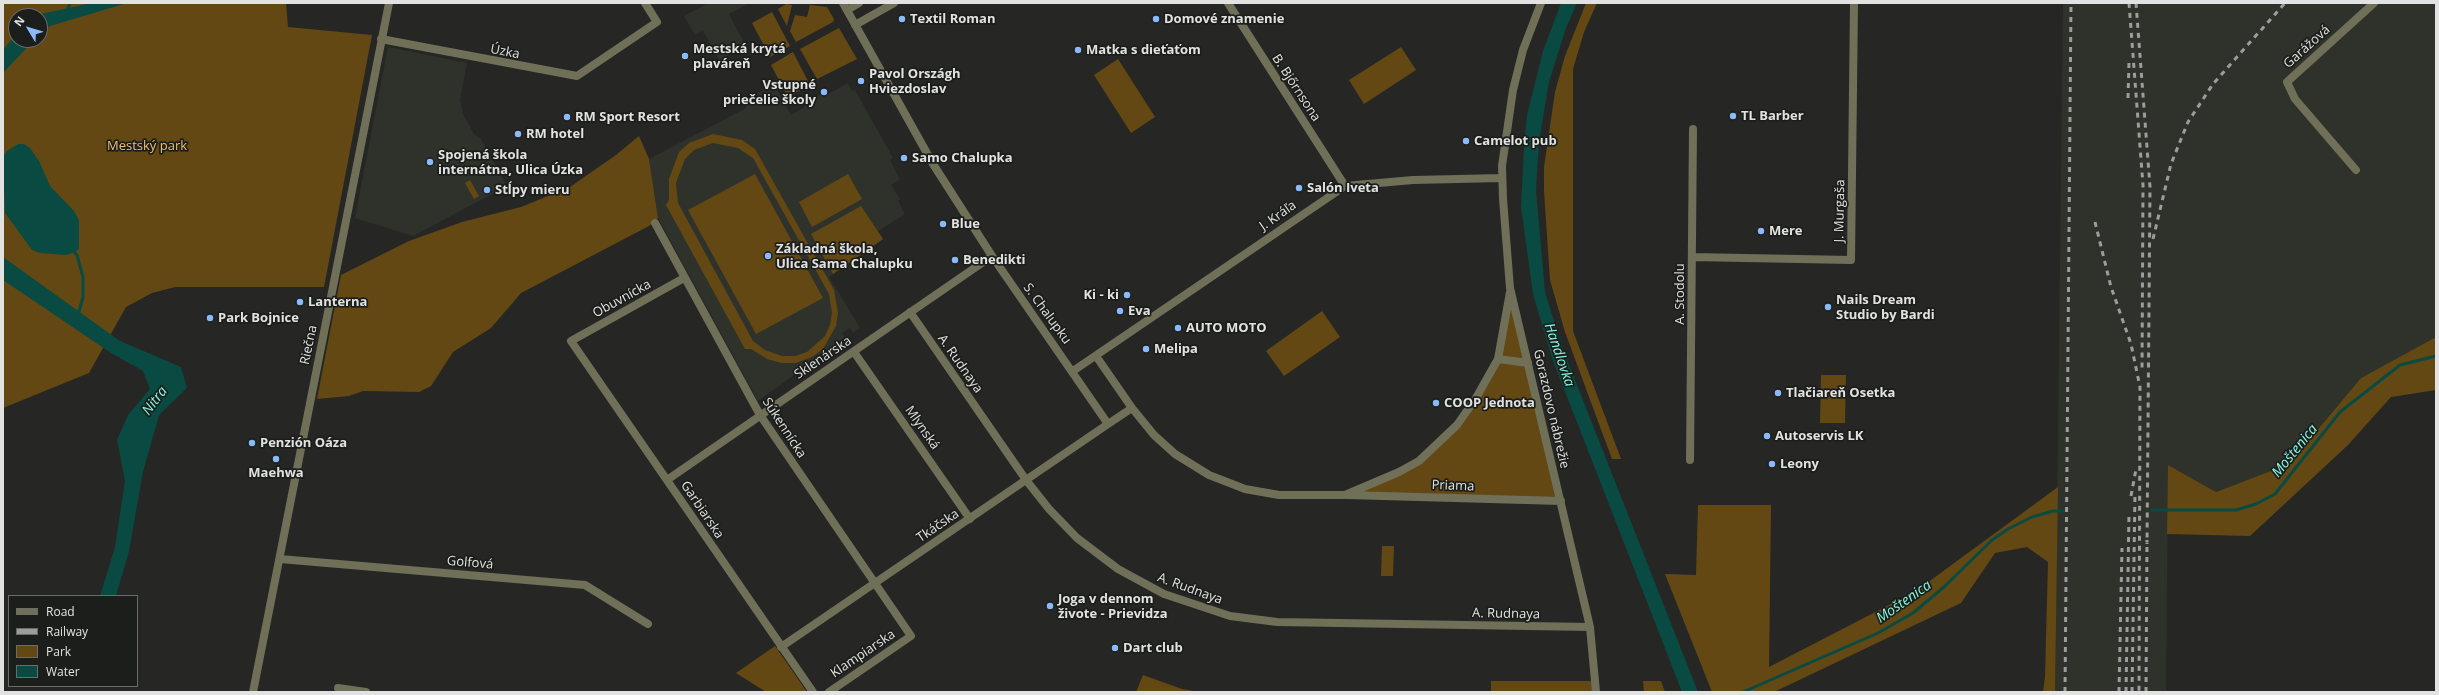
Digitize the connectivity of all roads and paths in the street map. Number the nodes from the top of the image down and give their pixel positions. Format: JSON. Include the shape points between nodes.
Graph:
{"nodes":[{"id":1,"x":389,"y":3,"type":"edge"},
{"id":2,"x":645,"y":3,"type":"edge"},
{"id":3,"x":859,"y":3,"type":"edge"},
{"id":4,"x":894,"y":3,"type":"edge"},
{"id":5,"x":1228,"y":3,"type":"edge"},
{"id":6,"x":1541,"y":3,"type":"edge"},
{"id":7,"x":1854,"y":3,"type":"edge"},
{"id":8,"x":2374,"y":3,"type":"edge"},
{"id":9,"x":845,"y":6,"type":"edge"},
{"id":10,"x":855,"y":25,"type":"junction"},
{"id":11,"x":381,"y":39,"type":"junction"},
{"id":12,"x":1693,"y":129,"type":"dead end"},
{"id":13,"x":2356,"y":170,"type":"dead end"},
{"id":14,"x":1502,"y":178,"type":"junction"},
{"id":15,"x":1345,"y":186,"type":"junction"},
{"id":16,"x":655,"y":223,"type":"dead end"},
{"id":17,"x":992,"y":256,"type":"junction"},
{"id":18,"x":1692,"y":257,"type":"junction"},
{"id":19,"x":684,"y":278,"type":"junction"},
{"id":20,"x":1510,"y":288,"type":"junction"},
{"id":21,"x":910,"y":312,"type":"junction"},
{"id":22,"x":571,"y":341,"type":"joint"},
{"id":23,"x":854,"y":352,"type":"junction"},
{"id":24,"x":1096,"y":356,"type":"junction"},
{"id":25,"x":1498,"y":359,"type":"junction"},
{"id":26,"x":1528,"y":363,"type":"junction"},
{"id":27,"x":1073,"y":371,"type":"junction"},
{"id":28,"x":1132,"y":408,"type":"junction"},
{"id":29,"x":760,"y":416,"type":"junction"},
{"id":30,"x":1108,"y":424,"type":"junction"},
{"id":31,"x":1690,"y":460,"type":"dead end"},
{"id":32,"x":667,"y":480,"type":"junction"},
{"id":33,"x":1026,"y":480,"type":"junction"},
{"id":34,"x":1344,"y":495,"type":"junction"},
{"id":35,"x":1561,"y":501,"type":"junction"},
{"id":36,"x":970,"y":519,"type":"junction"},
{"id":37,"x":280,"y":558,"type":"junction"},
{"id":38,"x":875,"y":583,"type":"junction"},
{"id":39,"x":648,"y":624,"type":"dead end"},
{"id":40,"x":1590,"y":627,"type":"junction"},
{"id":41,"x":911,"y":636,"type":"joint"},
{"id":42,"x":781,"y":647,"type":"junction"},
{"id":43,"x":338,"y":688,"type":"dead end"},
{"id":44,"x":253,"y":692,"type":"edge"},
{"id":45,"x":366,"y":692,"type":"edge"},
{"id":46,"x":813,"y":692,"type":"edge"},
{"id":47,"x":829,"y":692,"type":"edge"},
{"id":48,"x":1596,"y":692,"type":"edge"}],
"edges":[{"from":1,"to":11,"type":"street","name":"Riečna"},
{"from":2,"to":11,"type":"street","name":"Úzka","via":[[657,22],[576,76]]},
{"from":3,"to":9,"type":"street"},
{"from":4,"to":10,"type":"street"},
{"from":5,"to":15,"type":"street","name":"B. Bjőrnsona"},
{"from":6,"to":14,"type":"street","name":"Gorazdovo nábrežie","via":[[1523,50],[1513,90]]},
{"from":7,"to":18,"type":"street","name":"J. Murgaša","via":[[1851,260]]},
{"from":8,"to":13,"type":"street","name":"Garážová","via":[[2287,82],[2295,99]]},
{"from":9,"to":10,"type":"street","name":"S. Chalupku"},
{"from":10,"to":17,"type":"street","name":"S. Chalupku","via":[[933,164]]},
{"from":11,"to":37,"type":"street","name":"Riečna"},
{"from":12,"to":18,"type":"street","name":"A. Stodolu"},
{"from":14,"to":15,"type":"street","name":"J. Kráľa","via":[[1413,180]]},
{"from":14,"to":20,"type":"street","name":"Gorazdovo nábrežie"},
{"from":15,"to":24,"type":"street","name":"J. Kráľa"},
{"from":16,"to":19,"type":"street","name":"Súkennícka"},
{"from":17,"to":21,"type":"street","name":"Sklenárska"},
{"from":17,"to":27,"type":"street","name":"S. Chalupku"},
{"from":18,"to":31,"type":"street","name":"A. Stodolu"},
{"from":19,"to":22,"type":"street","name":"Obuvnícka"},
{"from":19,"to":29,"type":"street","name":"Súkennícka"},
{"from":20,"to":25,"type":"street"},
{"from":20,"to":26,"type":"street","name":"Gorazdovo nábrežie"},
{"from":21,"to":23,"type":"street","name":"Sklenárska"},
{"from":21,"to":33,"type":"street","name":"A. Rudnaya"},
{"from":22,"to":32,"type":"street","name":"Garbiarska"},
{"from":23,"to":29,"type":"street","name":"Sklenárska"},
{"from":23,"to":36,"type":"street","name":"Mlynská"},
{"from":24,"to":27,"type":"street"},
{"from":24,"to":28,"type":"street"},
{"from":25,"to":26,"type":"street"},
{"from":25,"to":34,"type":"street","via":[[1470,407],[1457,425],[1434,448],[1419,461],[1399,472]]},
{"from":26,"to":35,"type":"street","name":"Gorazdovo nábrežie"},
{"from":27,"to":30,"type":"street","name":"S. Chalupku"},
{"from":28,"to":30,"type":"street"},
{"from":28,"to":34,"type":"street","name":"Priama","via":[[1166,447],[1209,475],[1245,489],[1279,495]]},
{"from":29,"to":32,"type":"street","name":"Sklenárska"},
{"from":29,"to":38,"type":"street","name":"Súkennícka"},
{"from":30,"to":33,"type":"street","name":"Tkáčska"},
{"from":32,"to":42,"type":"street","name":"Garbiarska"},
{"from":33,"to":36,"type":"street","name":"Tkáčska"},
{"from":33,"to":40,"type":"street","name":"A. Rudnaya","via":[[1048,509],[1077,538],[1118,569],[1164,594],[1230,616],[1302,623]]},
{"from":34,"to":35,"type":"street","name":"Priama"},
{"from":35,"to":40,"type":"street","name":"Gorazdovo nábrežie"},
{"from":36,"to":38,"type":"street","name":"Tkáčska"},
{"from":37,"to":39,"type":"street","name":"Golfová","via":[[585,585]]},
{"from":37,"to":44,"type":"street","name":"Riečna"},
{"from":38,"to":41,"type":"street","name":"Súkennícka"},
{"from":38,"to":42,"type":"street","name":"Tkáčska"},
{"from":40,"to":48,"type":"street","name":"Gorazdovo nábrežie"},
{"from":41,"to":47,"type":"street","name":"Klampiarska"},
{"from":42,"to":46,"type":"street","name":"Garbiarska"},
{"from":43,"to":45,"type":"street"}]}
